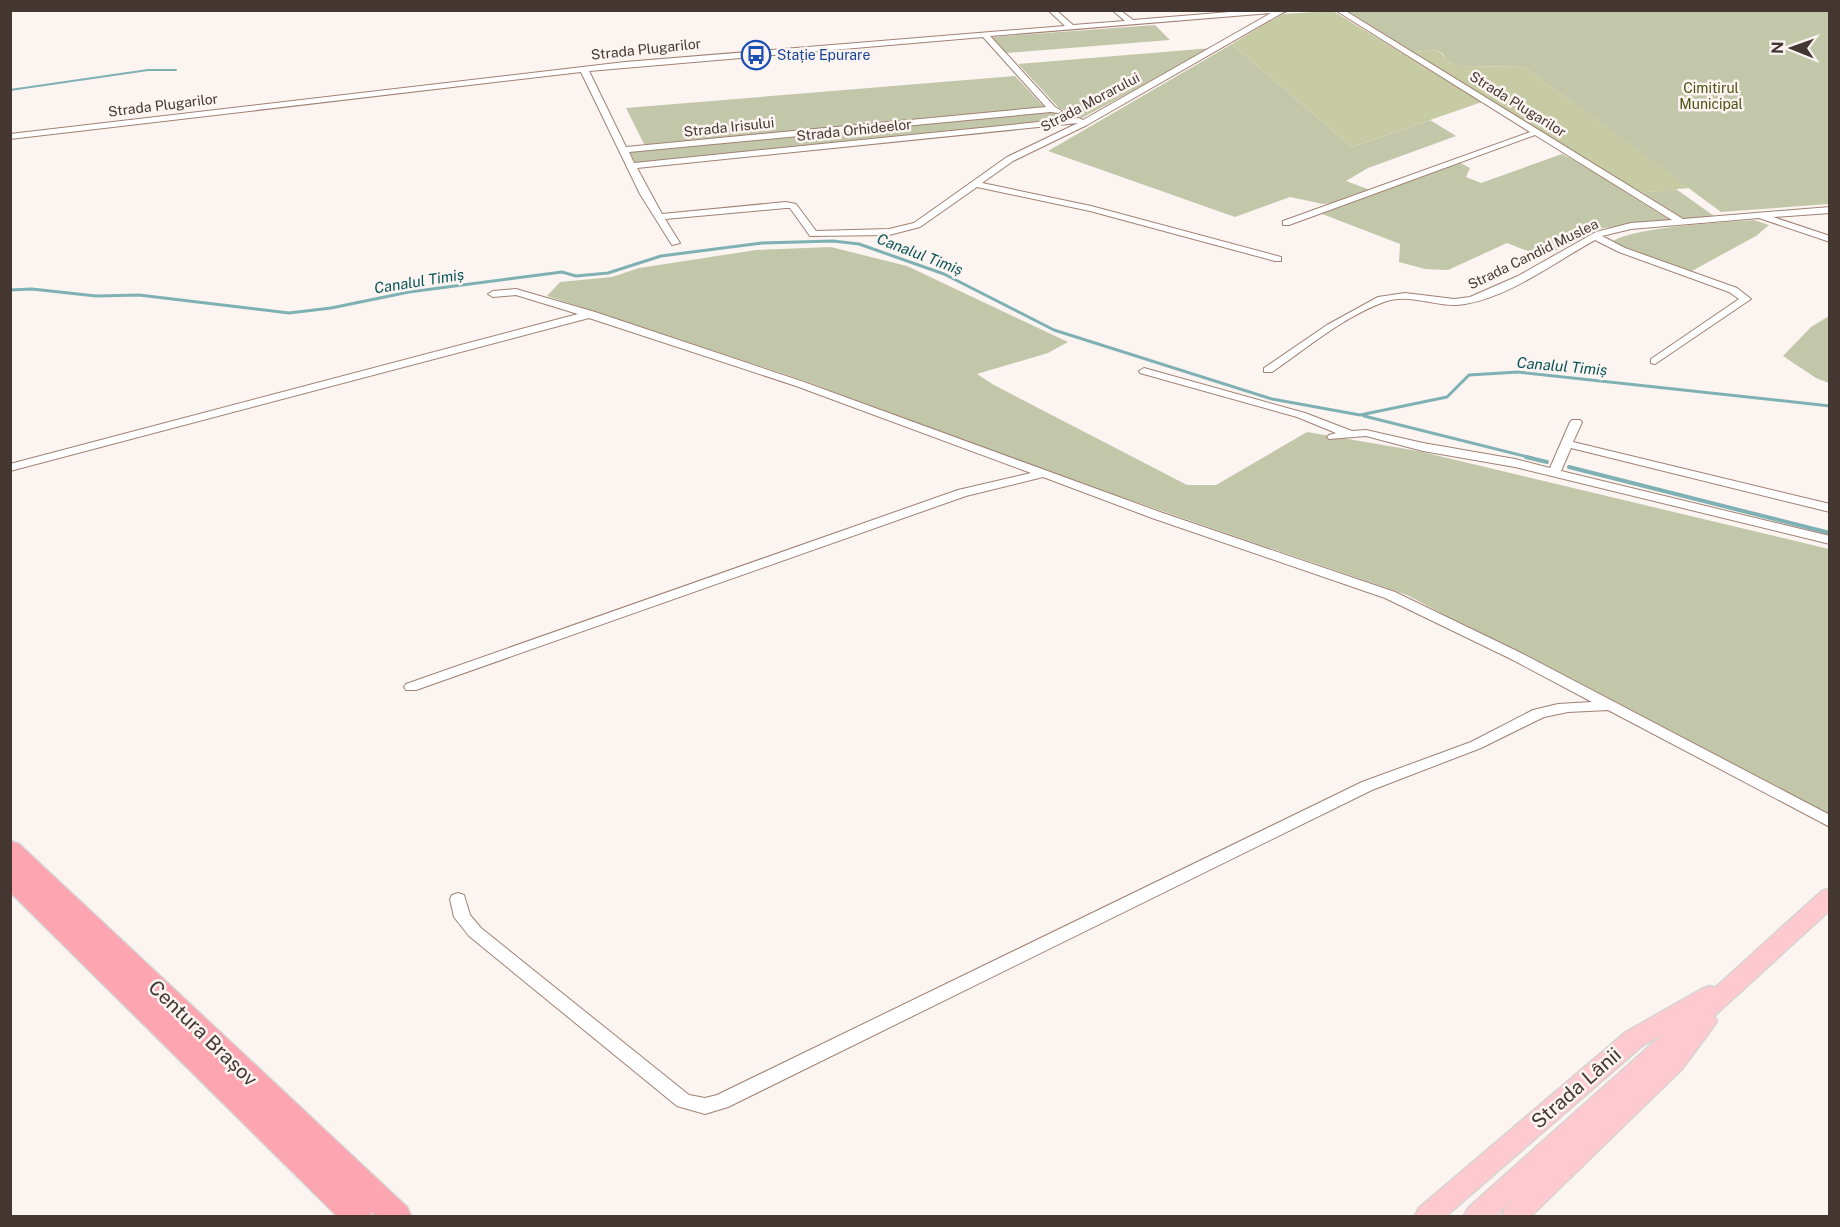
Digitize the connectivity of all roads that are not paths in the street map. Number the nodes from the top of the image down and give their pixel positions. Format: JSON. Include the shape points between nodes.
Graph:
{"nodes":[{"id":1,"x":1051,"y":10,"type":"edge"},
{"id":2,"x":1114,"y":10,"type":"edge"},
{"id":3,"x":1194,"y":10,"type":"edge"},
{"id":4,"x":1287,"y":10,"type":"edge"},
{"id":5,"x":1338,"y":10,"type":"edge"},
{"id":6,"x":1281,"y":11,"type":"edge"},
{"id":7,"x":1204,"y":17,"type":"junction"},
{"id":8,"x":1132,"y":23,"type":"junction"},
{"id":9,"x":1072,"y":28,"type":"junction"},
{"id":10,"x":985,"y":34,"type":"junction"},
{"id":11,"x":584,"y":69,"type":"junction"},
{"id":12,"x":1052,"y":108,"type":"junction"},
{"id":13,"x":1081,"y":121,"type":"junction"},
{"id":14,"x":1537,"y":132,"type":"junction"},
{"id":15,"x":10,"y":137,"type":"edge"},
{"id":16,"x":623,"y":150,"type":"junction"},
{"id":17,"x":631,"y":166,"type":"junction"},
{"id":18,"x":976,"y":184,"type":"junction"},
{"id":19,"x":1830,"y":210,"type":"edge"},
{"id":20,"x":1758,"y":216,"type":"junction"},
{"id":21,"x":661,"y":217,"type":"junction"},
{"id":22,"x":1682,"y":221,"type":"junction"},
{"id":23,"x":1286,"y":224,"type":"dead end"},
{"id":24,"x":1595,"y":236,"type":"junction"},
{"id":25,"x":1830,"y":239,"type":"edge"},
{"id":26,"x":675,"y":243,"type":"dead end"},
{"id":27,"x":1278,"y":259,"type":"dead end"},
{"id":28,"x":493,"y":294,"type":"dead end"},
{"id":29,"x":591,"y":314,"type":"junction"},
{"id":30,"x":1655,"y":361,"type":"dead end"},
{"id":31,"x":1268,"y":370,"type":"dead end"},
{"id":32,"x":1144,"y":372,"type":"dead end"},
{"id":33,"x":1576,"y":422,"type":"dead end"},
{"id":34,"x":1351,"y":435,"type":"junction"},
{"id":35,"x":1333,"y":437,"type":"dead end"},
{"id":36,"x":1568,"y":444,"type":"junction"},
{"id":37,"x":10,"y":468,"type":"edge"},
{"id":38,"x":1554,"y":473,"type":"junction"},
{"id":39,"x":1042,"y":474,"type":"junction"},
{"id":40,"x":1830,"y":508,"type":"edge"},
{"id":41,"x":1830,"y":540,"type":"edge"},
{"id":42,"x":411,"y":687,"type":"dead end"},
{"id":43,"x":1610,"y":706,"type":"junction"},
{"id":44,"x":1830,"y":822,"type":"edge"},
{"id":45,"x":10,"y":850,"type":"edge"},
{"id":46,"x":10,"y":876,"type":"edge"},
{"id":47,"x":1830,"y":897,"type":"edge"},
{"id":48,"x":458,"y":899,"type":"dead end"},
{"id":49,"x":1738,"y":979,"type":"junction"},
{"id":50,"x":357,"y":1216,"type":"edge"},
{"id":51,"x":396,"y":1216,"type":"edge"},
{"id":52,"x":1428,"y":1216,"type":"edge"},
{"id":53,"x":1477,"y":1216,"type":"edge"},
{"id":54,"x":1514,"y":1216,"type":"edge"}],
"edges":[{"from":1,"to":9,"type":"street"},
{"from":2,"to":8,"type":"street"},
{"from":3,"to":7,"type":"street"},
{"from":4,"to":6,"type":"street","name":"Strada Plugarilor"},
{"from":5,"to":14,"type":"street","name":"Strada Plugarilor"},
{"from":6,"to":7,"type":"street","name":"Strada Plugarilor"},
{"from":6,"to":13,"type":"street","name":"Strada Morarului"},
{"from":7,"to":8,"type":"street","name":"Strada Plugarilor"},
{"from":8,"to":9,"type":"street","name":"Strada Plugarilor"},
{"from":9,"to":10,"type":"street","name":"Strada Plugarilor"},
{"from":10,"to":11,"type":"street","name":"Strada Plugarilor"},
{"from":10,"to":12,"type":"street"},
{"from":11,"to":15,"type":"street","name":"Strada Plugarilor"},
{"from":11,"to":16,"type":"street"},
{"from":12,"to":13,"type":"street"},
{"from":12,"to":16,"type":"street","name":"Strada Irisului"},
{"from":13,"to":17,"type":"street","name":"Strada Orhideelor"},
{"from":13,"to":18,"type":"street","name":"Strada Morarului","via":[[1010,159]]},
{"from":14,"to":22,"type":"street","name":"Strada Plugarilor"},
{"from":14,"to":23,"type":"street"},
{"from":16,"to":17,"type":"street"},
{"from":17,"to":21,"type":"street"},
{"from":18,"to":21,"type":"street","name":"Strada Morarului","via":[[917,225],[889,232],[817,235],[810,232],[793,206],[780,205]]},
{"from":18,"to":27,"type":"street","via":[[1091,209]]},
{"from":19,"to":20,"type":"street","name":"Strada Candid Muslea"},
{"from":20,"to":22,"type":"street","name":"Strada Candid Muslea"},
{"from":20,"to":25,"type":"street"},
{"from":21,"to":26,"type":"street"},
{"from":22,"to":24,"type":"street","name":"Strada Candid Muslea","via":[[1622,228]]},
{"from":24,"to":30,"type":"street","via":[[1622,250],[1733,290],[1746,300]]},
{"from":24,"to":31,"type":"street","name":"Strada Candid Muslea","via":[[1470,301],[1407,296],[1378,301]]},
{"from":28,"to":29,"type":"street","via":[[521,294]]},
{"from":29,"to":37,"type":"street"},
{"from":29,"to":39,"type":"street","via":[[810,387]]},
{"from":32,"to":34,"type":"street","via":[[1301,415]]},
{"from":33,"to":36,"type":"street"},
{"from":34,"to":35,"type":"street"},
{"from":34,"to":38,"type":"street","via":[[1366,433]]},
{"from":36,"to":38,"type":"street"},
{"from":36,"to":40,"type":"street"},
{"from":38,"to":41,"type":"street"},
{"from":39,"to":42,"type":"street","via":[[962,493]]},
{"from":39,"to":43,"type":"street","via":[[1390,595]]},
{"from":43,"to":44,"type":"street"},
{"from":43,"to":48,"type":"street","via":[[1568,707],[1530,717],[1500,735],[1367,786],[721,1102],[705,1106],[684,1101],[475,932],[462,917]]},
{"from":45,"to":51,"type":"highway","name":"Centura Brașov"},
{"from":46,"to":50,"type":"highway","name":"Centura Brașov"},
{"from":47,"to":49,"type":"main road","name":"Strada Lânii"},
{"from":49,"to":52,"type":"main road","name":"Strada Lânii","via":[[1634,1039]]},
{"from":49,"to":53,"type":"main road","name":"Strada Lânii"},
{"from":49,"to":54,"type":"main road","name":"Strada Lânii","via":[[1673,1062]]}]}
